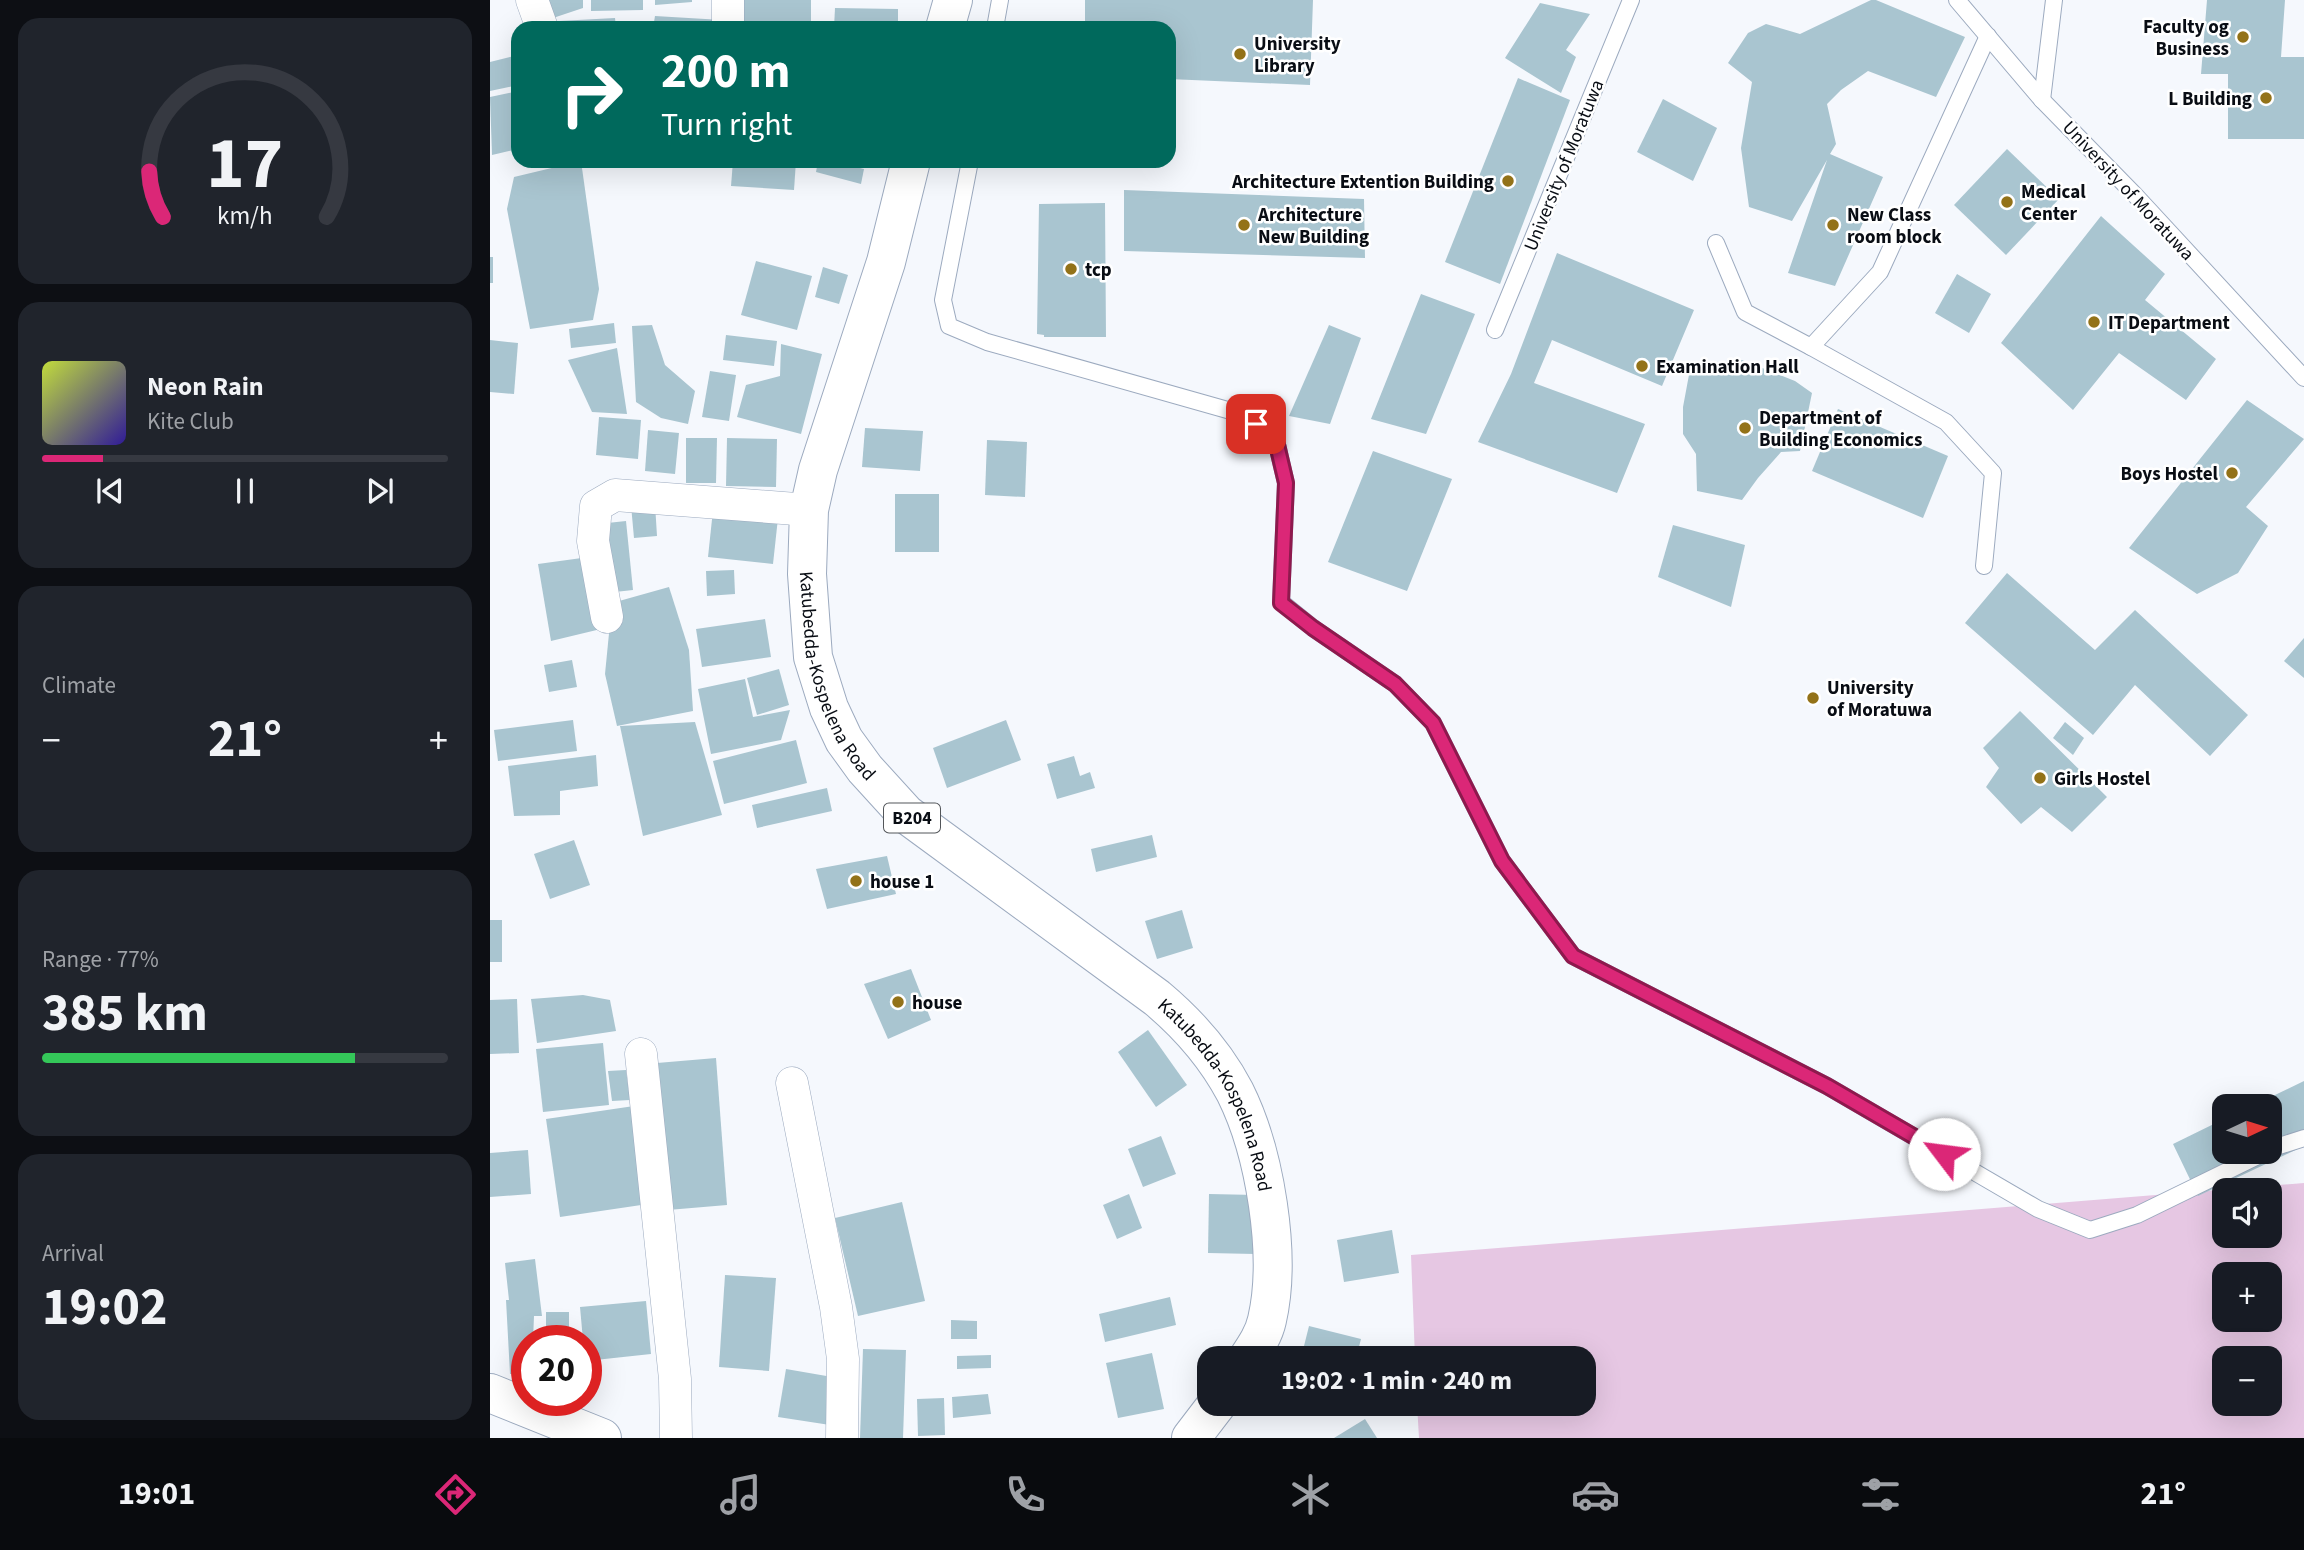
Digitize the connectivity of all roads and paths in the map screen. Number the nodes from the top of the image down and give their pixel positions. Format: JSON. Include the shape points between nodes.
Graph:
{"nodes":[{"id":1,"x":532,"y":0,"type":"edge"},
{"id":2,"x":728,"y":0,"type":"edge"},
{"id":3,"x":953,"y":0,"type":"edge"},
{"id":4,"x":1000,"y":0,"type":"edge"},
{"id":5,"x":1631,"y":0,"type":"edge"},
{"id":6,"x":1957,"y":0,"type":"edge"},
{"id":7,"x":2053,"y":0,"type":"edge"},
{"id":8,"x":540,"y":21,"type":"edge"},
{"id":9,"x":728,"y":21,"type":"edge"},
{"id":10,"x":947,"y":21,"type":"edge"},
{"id":11,"x":996,"y":21,"type":"edge"},
{"id":12,"x":1988,"y":36,"type":"junction"},
{"id":13,"x":2042,"y":100,"type":"junction"},
{"id":14,"x":909,"y":168,"type":"edge"},
{"id":15,"x":969,"y":168,"type":"edge"},
{"id":16,"x":1716,"y":243,"type":"dead end"},
{"id":17,"x":1494,"y":330,"type":"dead end"},
{"id":18,"x":1811,"y":347,"type":"junction"},
{"id":19,"x":2304,"y":378,"type":"edge"},
{"id":20,"x":809,"y":510,"type":"junction"},
{"id":21,"x":1984,"y":566,"type":"dead end"},
{"id":22,"x":607,"y":617,"type":"dead end"},
{"id":23,"x":641,"y":1054,"type":"dead end"},
{"id":24,"x":792,"y":1083,"type":"dead end"},
{"id":25,"x":2304,"y":1138,"type":"edge"},
{"id":26,"x":2282,"y":1145,"type":"edge"},
{"id":27,"x":2240,"y":1164,"type":"edge"},
{"id":28,"x":1255,"y":1346,"type":"edge"},
{"id":29,"x":490,"y":1393,"type":"edge"},
{"id":30,"x":1208,"y":1416,"type":"edge"},
{"id":31,"x":602,"y":1438,"type":"edge"},
{"id":32,"x":676,"y":1438,"type":"edge"},
{"id":33,"x":842,"y":1438,"type":"edge"},
{"id":34,"x":1191,"y":1438,"type":"edge"}],
"edges":[{"from":1,"to":8,"type":"street"},
{"from":2,"to":9,"type":"street"},
{"from":3,"to":10,"type":"main road"},
{"from":4,"to":11,"type":"lane"},
{"from":5,"to":17,"type":"lane","name":"University of Moratuwa"},
{"from":6,"to":12,"type":"lane","name":"University of Moratuwa"},
{"from":7,"to":13,"type":"lane"},
{"from":12,"to":13,"type":"lane","name":"University of Moratuwa"},
{"from":12,"to":18,"type":"lane","via":[[1880,272]]},
{"from":13,"to":19,"type":"lane","name":"University of Moratuwa"},
{"from":14,"to":20,"type":"main road","name":"Katubedda-Kospelena Road","number":"B204","via":[[886,262]]},
{"from":15,"to":27,"type":"lane","via":[[943,300],[949,326],[987,342],[1238,413],[1275,436],[1286,483],[1281,603],[1395,684],[1433,723],[1502,861],[1573,956],[1827,1086],[2038,1209],[2090,1230],[2137,1216]]},
{"from":16,"to":18,"type":"lane","via":[[1745,312]]},
{"from":18,"to":21,"type":"lane","via":[[1946,422],[1993,473]]},
{"from":20,"to":22,"type":"street","via":[[615,495],[596,506],[593,541]]},
{"from":20,"to":28,"type":"main road","name":"Katubedda-Kospelena Road","number":"B204","via":[[807,574],[813,657],[829,708],[865,769],[906,814],[1157,998],[1183,1021],[1234,1090],[1255,1149],[1273,1257],[1267,1323]]},
{"from":23,"to":32,"type":"street","via":[[675,1379]]},
{"from":24,"to":33,"type":"street","via":[[836,1307],[843,1359]]},
{"from":25,"to":26,"type":"lane"},
{"from":29,"to":31,"type":"main road"},
{"from":30,"to":34,"type":"main road"}]}
